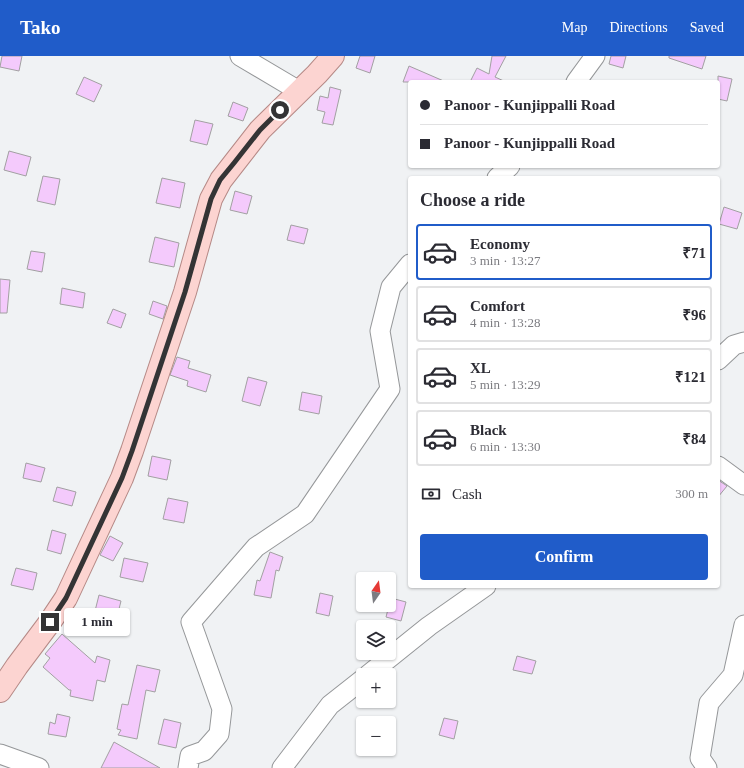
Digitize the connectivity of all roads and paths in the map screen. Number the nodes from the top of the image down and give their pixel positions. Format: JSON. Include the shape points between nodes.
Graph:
{"nodes":[{"id":1,"x":240,"y":56,"type":"edge"},
{"id":2,"x":333,"y":56,"type":"edge"},
{"id":3,"x":595,"y":56,"type":"edge"},
{"id":4,"x":577,"y":80,"type":"edge"},
{"id":5,"x":300,"y":91,"type":"junction"},
{"id":6,"x":508,"y":168,"type":"edge"},
{"id":7,"x":498,"y":176,"type":"edge"},
{"id":8,"x":408,"y":267,"type":"edge"},
{"id":9,"x":744,"y":342,"type":"edge"},
{"id":10,"x":720,"y":358,"type":"edge"},
{"id":11,"x":720,"y":467,"type":"edge"},
{"id":12,"x":744,"y":485,"type":"edge"},
{"id":13,"x":483,"y":588,"type":"edge"},
{"id":14,"x":744,"y":625,"type":"edge"},
{"id":15,"x":377,"y":668,"type":"edge"},
{"id":16,"x":356,"y":685,"type":"edge"},
{"id":17,"x":0,"y":691,"type":"edge"},
{"id":18,"x":0,"y":754,"type":"edge"},
{"id":19,"x":40,"y":768,"type":"edge"},
{"id":20,"x":188,"y":768,"type":"edge"},
{"id":21,"x":282,"y":768,"type":"edge"},
{"id":22,"x":707,"y":768,"type":"edge"}],
"edges":[{"from":1,"to":5,"type":"street"},
{"from":2,"to":5,"type":"main road"},
{"from":3,"to":4,"type":"street"},
{"from":5,"to":17,"type":"main road","via":[[260,130],[220,180],[211,199],[185,292],[122,478],[66,598]]},
{"from":6,"to":7,"type":"street"},
{"from":8,"to":20,"type":"street","via":[[391,288],[380,331],[390,389],[305,514],[256,547],[190,622],[222,709],[219,734],[204,750],[190,756]]},
{"from":9,"to":10,"type":"street","via":[[734,345]]},
{"from":11,"to":12,"type":"street"},
{"from":13,"to":15,"type":"street","via":[[429,626]]},
{"from":14,"to":22,"type":"street","via":[[733,675],[709,703],[700,758]]},
{"from":16,"to":21,"type":"street","via":[[330,705]]},
{"from":18,"to":19,"type":"street"}]}
